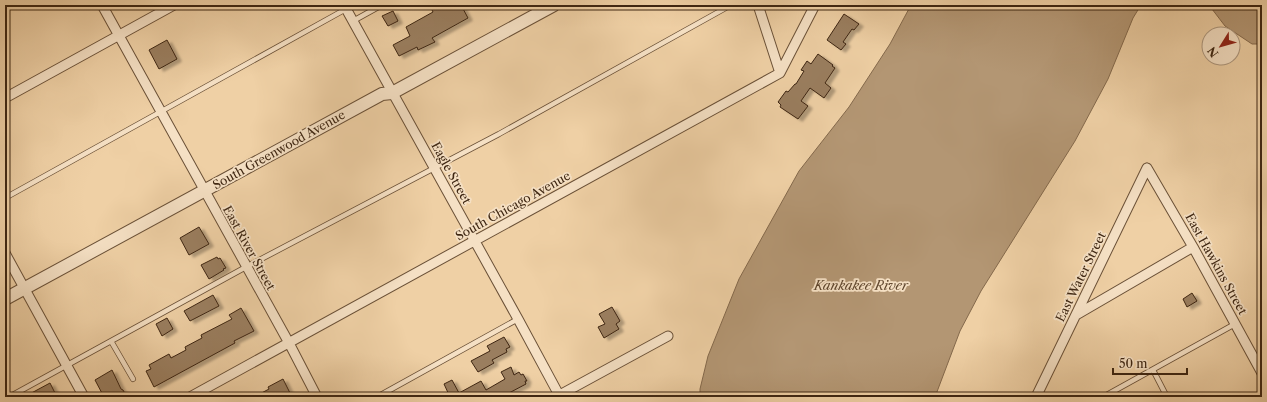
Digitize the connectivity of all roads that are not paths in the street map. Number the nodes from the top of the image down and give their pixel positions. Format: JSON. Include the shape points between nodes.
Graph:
{"nodes":[{"id":1,"x":102,"y":5,"type":"edge"},
{"id":2,"x":174,"y":5,"type":"edge"},
{"id":3,"x":382,"y":5,"type":"edge"},
{"id":4,"x":554,"y":5,"type":"edge"},
{"id":5,"x":731,"y":5,"type":"edge"},
{"id":6,"x":758,"y":5,"type":"edge"},
{"id":7,"x":815,"y":5,"type":"edge"},
{"id":8,"x":345,"y":7,"type":"edge"},
{"id":9,"x":353,"y":21,"type":"junction"},
{"id":10,"x":118,"y":35,"type":"junction"},
{"id":11,"x":780,"y":73,"type":"junction"},
{"id":12,"x":392,"y":93,"type":"junction"},
{"id":13,"x":5,"y":98,"type":"edge"},
{"id":14,"x":161,"y":112,"type":"junction"},
{"id":15,"x":434,"y":168,"type":"junction"},
{"id":16,"x":1148,"y":168,"type":"joint"},
{"id":17,"x":204,"y":191,"type":"junction"},
{"id":18,"x":5,"y":198,"type":"edge"},
{"id":19,"x":475,"y":241,"type":"junction"},
{"id":20,"x":1193,"y":247,"type":"junction"},
{"id":21,"x":5,"y":253,"type":"edge"},
{"id":22,"x":246,"y":267,"type":"junction"},
{"id":23,"x":24,"y":288,"type":"junction"},
{"id":24,"x":5,"y":299,"type":"edge"},
{"id":25,"x":1076,"y":315,"type":"junction"},
{"id":26,"x":518,"y":319,"type":"junction"},
{"id":27,"x":1235,"y":324,"type":"junction"},
{"id":28,"x":668,"y":336,"type":"dead end"},
{"id":29,"x":111,"y":341,"type":"junction"},
{"id":30,"x":289,"y":343,"type":"junction"},
{"id":31,"x":67,"y":365,"type":"junction"},
{"id":32,"x":1153,"y":370,"type":"junction"},
{"id":33,"x":1262,"y":373,"type":"edge"},
{"id":34,"x":132,"y":379,"type":"dead end"},
{"id":35,"x":558,"y":396,"type":"edge"},
{"id":36,"x":9,"y":397,"type":"edge"},
{"id":37,"x":84,"y":397,"type":"edge"},
{"id":38,"x":190,"y":397,"type":"edge"},
{"id":39,"x":318,"y":397,"type":"edge"},
{"id":40,"x":377,"y":397,"type":"edge"},
{"id":41,"x":1036,"y":397,"type":"edge"},
{"id":42,"x":1103,"y":397,"type":"edge"},
{"id":43,"x":1167,"y":397,"type":"edge"}],
"edges":[{"from":1,"to":10,"type":"street","name":"East River Street"},
{"from":2,"to":10,"type":"street"},
{"from":3,"to":9,"type":"lane"},
{"from":4,"to":12,"type":"street","name":"South Greenwood Avenue"},
{"from":5,"to":15,"type":"lane"},
{"from":6,"to":11,"type":"street"},
{"from":7,"to":11,"type":"street"},
{"from":8,"to":9,"type":"street","name":"Eagle Street"},
{"from":8,"to":14,"type":"lane"},
{"from":9,"to":12,"type":"street","name":"Eagle Street"},
{"from":10,"to":13,"type":"street"},
{"from":10,"to":14,"type":"street","name":"East River Street"},
{"from":11,"to":19,"type":"street","name":"South Chicago Avenue"},
{"from":12,"to":15,"type":"street","name":"Eagle Street"},
{"from":12,"to":17,"type":"street","name":"South Greenwood Avenue","via":[[382,94]]},
{"from":14,"to":17,"type":"street","name":"East River Street"},
{"from":14,"to":18,"type":"lane"},
{"from":15,"to":19,"type":"street","name":"Eagle Street"},
{"from":15,"to":22,"type":"lane"},
{"from":16,"to":20,"type":"street","name":"East Hawkins Street"},
{"from":16,"to":25,"type":"street","name":"East Water Street"},
{"from":17,"to":22,"type":"street","name":"East River Street"},
{"from":17,"to":23,"type":"street","name":"South Greenwood Avenue"},
{"from":19,"to":26,"type":"street","name":"Eagle Street"},
{"from":19,"to":30,"type":"street","name":"South Chicago Avenue"},
{"from":20,"to":25,"type":"street"},
{"from":20,"to":27,"type":"street","name":"East Hawkins Street"},
{"from":21,"to":23,"type":"street"},
{"from":22,"to":29,"type":"lane"},
{"from":22,"to":30,"type":"street","name":"East River Street"},
{"from":23,"to":24,"type":"street","name":"South Greenwood Avenue"},
{"from":23,"to":31,"type":"street"},
{"from":25,"to":41,"type":"street","name":"East Water Street"},
{"from":26,"to":35,"type":"street","name":"Eagle Street"},
{"from":26,"to":40,"type":"lane"},
{"from":27,"to":32,"type":"lane"},
{"from":27,"to":33,"type":"street","name":"East Hawkins Street"},
{"from":28,"to":35,"type":"street"},
{"from":29,"to":31,"type":"lane"},
{"from":29,"to":34,"type":"lane"},
{"from":30,"to":38,"type":"street","name":"South Chicago Avenue"},
{"from":30,"to":39,"type":"street","name":"East River Street"},
{"from":31,"to":36,"type":"lane"},
{"from":31,"to":37,"type":"street"},
{"from":32,"to":42,"type":"lane"},
{"from":32,"to":43,"type":"lane"}]}
